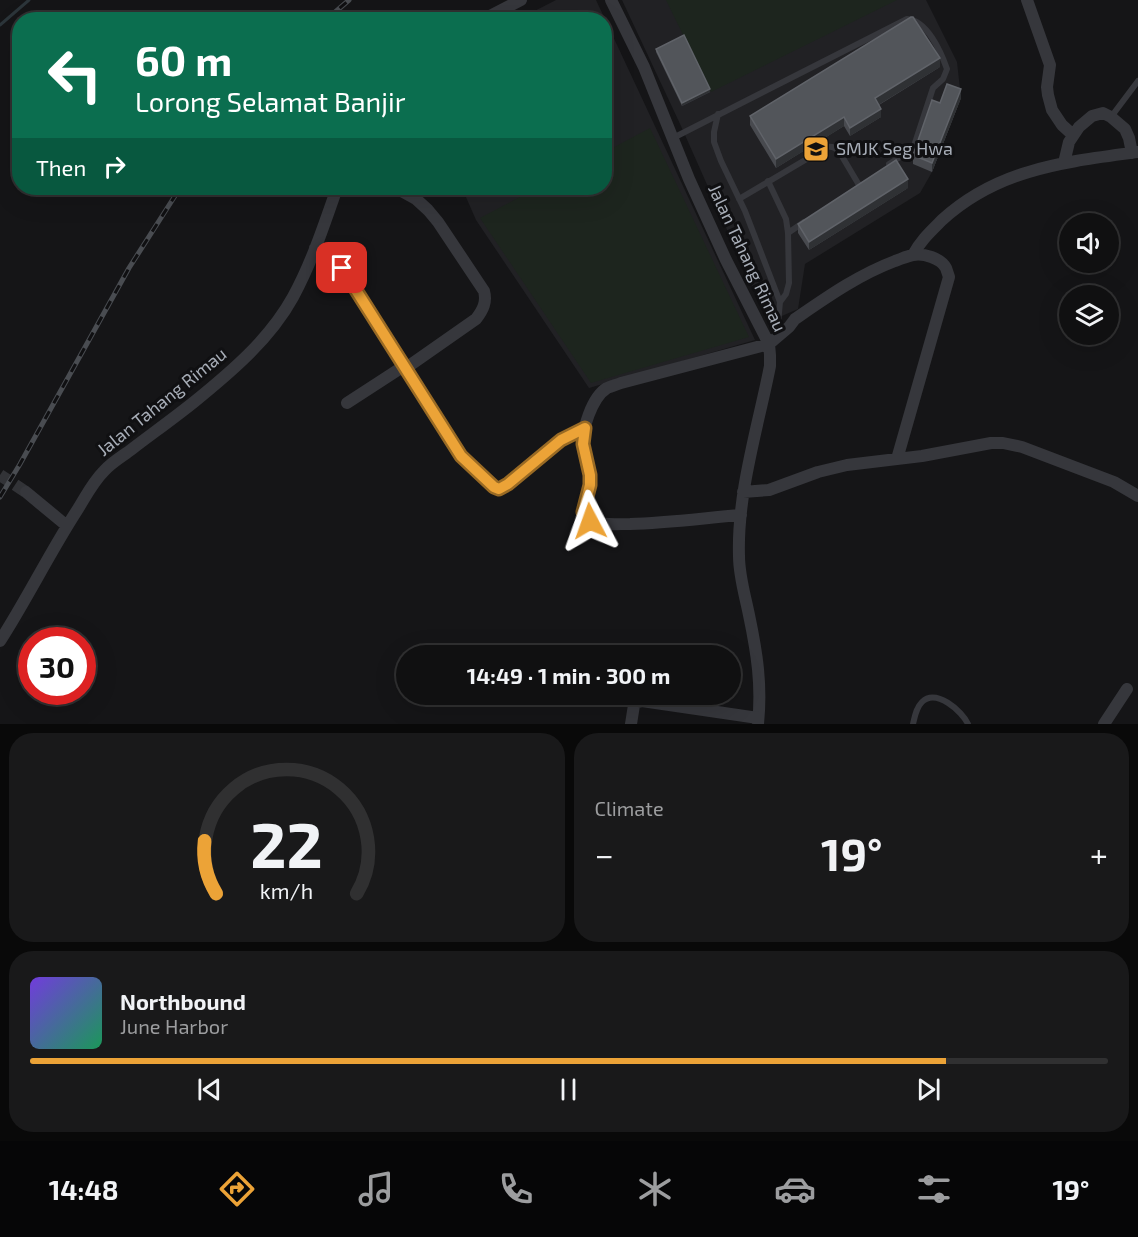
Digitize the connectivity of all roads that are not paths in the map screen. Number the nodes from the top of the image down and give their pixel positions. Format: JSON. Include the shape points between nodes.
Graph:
{"nodes":[{"id":1,"x":521,"y":0,"type":"edge"},
{"id":2,"x":611,"y":0,"type":"edge"},
{"id":3,"x":1027,"y":0,"type":"edge"},
{"id":4,"x":498,"y":12,"type":"edge"},
{"id":5,"x":1138,"y":81,"type":"edge"},
{"id":6,"x":718,"y":114,"type":"junction"},
{"id":7,"x":1112,"y":117,"type":"junction"},
{"id":8,"x":1073,"y":135,"type":"junction"},
{"id":9,"x":673,"y":138,"type":"junction"},
{"id":10,"x":1135,"y":153,"type":"edge"},
{"id":11,"x":1064,"y":163,"type":"junction"},
{"id":12,"x":886,"y":167,"type":"edge"},
{"id":13,"x":868,"y":179,"type":"edge"},
{"id":14,"x":768,"y":181,"type":"junction"},
{"id":15,"x":859,"y":185,"type":"junction"},
{"id":16,"x":850,"y":191,"type":"edge"},
{"id":17,"x":335,"y":195,"type":"edge"},
{"id":18,"x":409,"y":195,"type":"edge"},
{"id":19,"x":739,"y":199,"type":"junction"},
{"id":20,"x":806,"y":221,"type":"edge"},
{"id":21,"x":788,"y":233,"type":"junction"},
{"id":22,"x":315,"y":248,"type":"junction"},
{"id":23,"x":913,"y":255,"type":"junction"},
{"id":24,"x":780,"y":302,"type":"junction"},
{"id":25,"x":773,"y":341,"type":"junction"},
{"id":26,"x":405,"y":367,"type":"junction"},
{"id":27,"x":347,"y":403,"type":"dead end"},
{"id":28,"x":585,"y":428,"type":"junction"},
{"id":29,"x":897,"y":459,"type":"junction"},
{"id":30,"x":26,"y":492,"type":"tunnel mouth"},
{"id":31,"x":743,"y":492,"type":"junction"},
{"id":32,"x":1138,"y":496,"type":"edge"},
{"id":33,"x":741,"y":515,"type":"junction"},
{"id":34,"x":67,"y":526,"type":"junction"},
{"id":35,"x":0,"y":641,"type":"edge"},
{"id":36,"x":1127,"y":689,"type":"dead end"},
{"id":37,"x":758,"y":721,"type":"edge"},
{"id":38,"x":631,"y":724,"type":"edge"},
{"id":39,"x":913,"y":724,"type":"edge"},
{"id":40,"x":968,"y":724,"type":"edge"},
{"id":41,"x":1104,"y":724,"type":"edge"}],
"edges":[{"from":1,"to":4,"type":"street"},
{"from":2,"to":9,"type":"street","name":"Jalan Tahang Rimau"},
{"from":3,"to":8,"type":"street","via":[[1050,65],[1047,87],[1052,110]]},
{"from":5,"to":7,"type":"lane"},
{"from":6,"to":9,"type":"lane"},
{"from":6,"to":12,"type":"lane","via":[[907,19],[913,20],[922,24],[947,69],[933,88],[913,148]]},
{"from":6,"to":19,"type":"lane","via":[[714,142]]},
{"from":7,"to":8,"type":"street","via":[[1102,113],[1092,116]]},
{"from":7,"to":10,"type":"street","via":[[1125,129]]},
{"from":8,"to":11,"type":"street"},
{"from":9,"to":25,"type":"street","name":"Jalan Tahang Rimau","via":[[726,260]]},
{"from":10,"to":11,"type":"street"},
{"from":11,"to":23,"type":"street","via":[[987,189],[928,233]]},
{"from":13,"to":15,"type":"lane"},
{"from":14,"to":15,"type":"lane","via":[[831,146],[840,153]]},
{"from":14,"to":19,"type":"lane"},
{"from":14,"to":21,"type":"lane","via":[[786,219]]},
{"from":15,"to":16,"type":"lane"},
{"from":17,"to":22,"type":"street","name":"Jalan Tahang Rimau"},
{"from":18,"to":26,"type":"street","via":[[438,222],[485,298],[476,319]]},
{"from":19,"to":24,"type":"lane"},
{"from":20,"to":21,"type":"lane"},
{"from":21,"to":24,"type":"lane","via":[[789,283]]},
{"from":22,"to":26,"type":"street","via":[[342,268]]},
{"from":22,"to":34,"type":"street","name":"Jalan Tahang Rimau","via":[[293,297],[262,340],[195,401],[104,470]]},
{"from":23,"to":25,"type":"street","via":[[858,277],[795,319]]},
{"from":23,"to":29,"type":"street","via":[[941,262],[949,277]]},
{"from":24,"to":25,"type":"lane"},
{"from":25,"to":28,"type":"street","via":[[606,388],[589,413]]},
{"from":25,"to":31,"type":"street","name":"Jalan Tahang Rimau"},
{"from":26,"to":27,"type":"street"},
{"from":26,"to":28,"type":"street","via":[[461,456],[499,489],[561,440]]},
{"from":28,"to":33,"type":"street","via":[[583,444],[590,485],[583,512],[590,521],[644,524]]},
{"from":29,"to":31,"type":"street","via":[[847,465],[769,490]]},
{"from":29,"to":32,"type":"street","via":[[991,443],[1015,445],[1114,482]]},
{"from":30,"to":34,"type":"street"},
{"from":31,"to":33,"type":"street","name":"Jalan Tahang Rimau"},
{"from":33,"to":37,"type":"street","name":"Jalan Tahang Rimau","via":[[739,570],[758,657]]},
{"from":34,"to":35,"type":"street","name":"Jalan Tahang Rimau"},
{"from":36,"to":41,"type":"street"},
{"from":37,"to":38,"type":"street","via":[[642,701],[634,705]]},
{"from":39,"to":40,"type":"lane","via":[[916,712],[927,698],[947,702]]}]}
